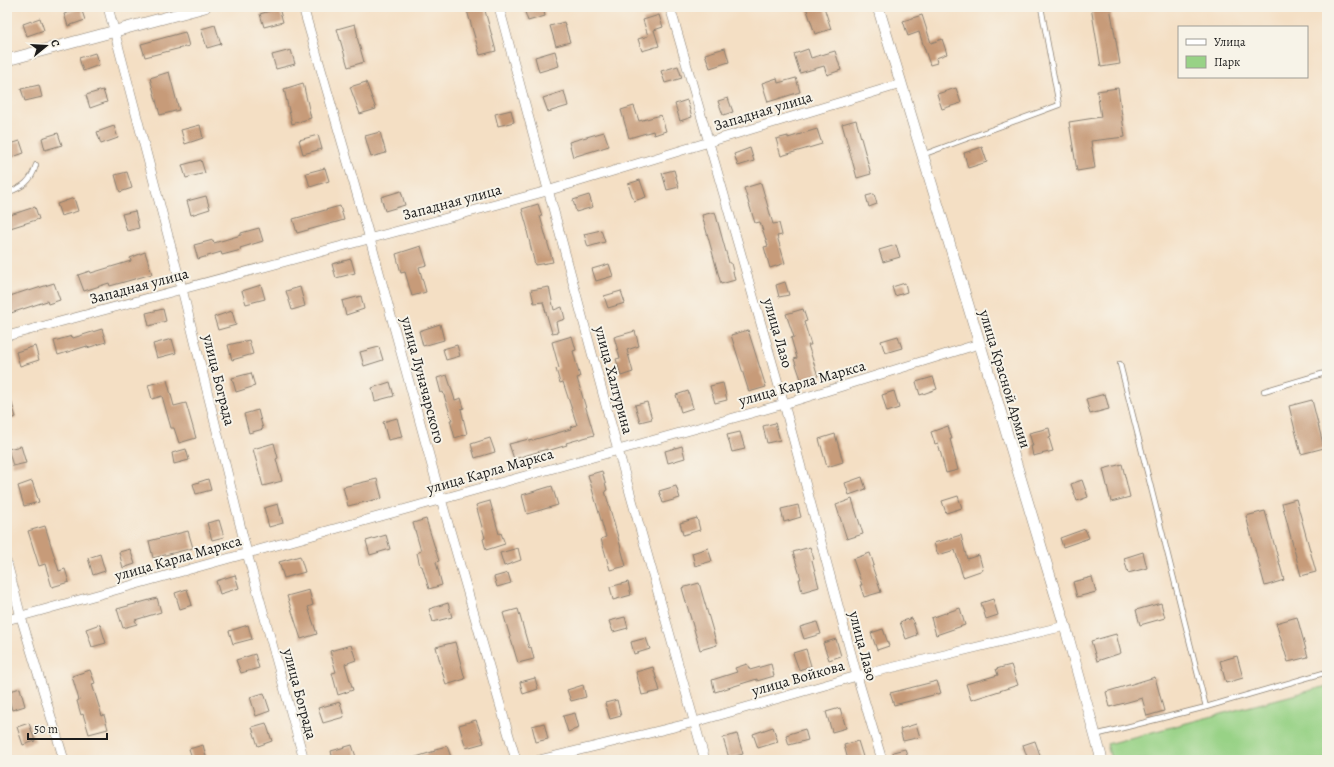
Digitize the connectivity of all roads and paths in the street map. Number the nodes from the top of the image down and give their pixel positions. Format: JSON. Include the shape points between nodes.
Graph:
{"nodes":[{"id":1,"x":108,"y":7,"type":"edge"},
{"id":2,"x":205,"y":7,"type":"edge"},
{"id":3,"x":303,"y":7,"type":"edge"},
{"id":4,"x":499,"y":7,"type":"edge"},
{"id":5,"x":670,"y":7,"type":"edge"},
{"id":6,"x":878,"y":7,"type":"edge"},
{"id":7,"x":1041,"y":7,"type":"edge"},
{"id":8,"x":115,"y":30,"type":"junction"},
{"id":9,"x":7,"y":60,"type":"edge"},
{"id":10,"x":901,"y":84,"type":"junction"},
{"id":11,"x":708,"y":142,"type":"junction"},
{"id":12,"x":922,"y":155,"type":"junction"},
{"id":13,"x":36,"y":165,"type":"dead end"},
{"id":14,"x":547,"y":190,"type":"junction"},
{"id":15,"x":7,"y":193,"type":"edge"},
{"id":16,"x":370,"y":239,"type":"junction"},
{"id":17,"x":182,"y":289,"type":"junction"},
{"id":18,"x":7,"y":336,"type":"edge"},
{"id":19,"x":979,"y":344,"type":"junction"},
{"id":20,"x":1120,"y":364,"type":"dead end"},
{"id":21,"x":1327,"y":379,"type":"edge"},
{"id":22,"x":1264,"y":391,"type":"dead end"},
{"id":23,"x":784,"y":404,"type":"junction"},
{"id":24,"x":618,"y":450,"type":"junction"},
{"id":25,"x":441,"y":499,"type":"junction"},
{"id":26,"x":247,"y":553,"type":"junction"},
{"id":27,"x":7,"y":563,"type":"edge"},
{"id":28,"x":21,"y":617,"type":"junction"},
{"id":29,"x":7,"y":620,"type":"edge"},
{"id":30,"x":1064,"y":626,"type":"junction"},
{"id":31,"x":1327,"y":672,"type":"edge"},
{"id":32,"x":857,"y":676,"type":"junction"},
{"id":33,"x":1206,"y":707,"type":"junction"},
{"id":34,"x":695,"y":722,"type":"junction"},
{"id":35,"x":1095,"y":735,"type":"junction"},
{"id":36,"x":64,"y":760,"type":"edge"},
{"id":37,"x":304,"y":760,"type":"edge"},
{"id":38,"x":516,"y":760,"type":"edge"},
{"id":39,"x":539,"y":760,"type":"edge"},
{"id":40,"x":705,"y":760,"type":"edge"},
{"id":41,"x":882,"y":760,"type":"edge"},
{"id":42,"x":1102,"y":760,"type":"edge"}],
"edges":[{"from":1,"to":8,"type":"street","name":"улица Бограда"},
{"from":2,"to":8,"type":"street"},
{"from":3,"to":16,"type":"street","name":"улица Луначарского"},
{"from":4,"to":14,"type":"street","name":"улица Халтурина"},
{"from":5,"to":11,"type":"street","name":"улица Лазо"},
{"from":6,"to":10,"type":"street","name":"улица Красной Армии"},
{"from":7,"to":12,"type":"lane","via":[[1059,105]]},
{"from":8,"to":9,"type":"street"},
{"from":8,"to":17,"type":"street","name":"улица Бограда"},
{"from":10,"to":11,"type":"street","name":"Западная улица"},
{"from":10,"to":12,"type":"street","name":"улица Красной Армии"},
{"from":11,"to":14,"type":"street","name":"Западная улица"},
{"from":11,"to":23,"type":"street","name":"улица Лазо"},
{"from":12,"to":19,"type":"street","name":"улица Красной Армии"},
{"from":13,"to":15,"type":"lane","via":[[28,182]]},
{"from":14,"to":16,"type":"street","name":"Западная улица"},
{"from":14,"to":24,"type":"street","name":"улица Халтурина"},
{"from":16,"to":17,"type":"street","name":"Западная улица"},
{"from":16,"to":25,"type":"street","name":"улица Луначарского"},
{"from":17,"to":18,"type":"street","name":"Западная улица"},
{"from":17,"to":26,"type":"street","name":"улица Бограда"},
{"from":19,"to":23,"type":"street","name":"улица Карла Маркса"},
{"from":19,"to":30,"type":"street","name":"улица Красной Армии"},
{"from":20,"to":33,"type":"lane"},
{"from":21,"to":22,"type":"lane","via":[[1325,374]]},
{"from":23,"to":24,"type":"street","name":"улица Карла Маркса"},
{"from":23,"to":32,"type":"street","name":"улица Лазо"},
{"from":24,"to":25,"type":"street","name":"улица Карла Маркса"},
{"from":24,"to":34,"type":"street","name":"улица Халтурина"},
{"from":25,"to":26,"type":"street","name":"улица Карла Маркса"},
{"from":25,"to":38,"type":"street","name":"улица Луначарского"},
{"from":26,"to":28,"type":"street","name":"улица Карла Маркса"},
{"from":26,"to":37,"type":"street","name":"улица Бограда"},
{"from":27,"to":28,"type":"street"},
{"from":28,"to":29,"type":"street","name":"улица Карла Маркса"},
{"from":28,"to":36,"type":"street"},
{"from":30,"to":32,"type":"street","name":"улица Войкова"},
{"from":30,"to":35,"type":"street","name":"улица Красной Армии"},
{"from":31,"to":33,"type":"lane"},
{"from":32,"to":34,"type":"street","name":"улица Войкова"},
{"from":32,"to":41,"type":"street","name":"улица Лазо"},
{"from":33,"to":35,"type":"lane"},
{"from":34,"to":39,"type":"street","name":"улица Войкова"},
{"from":34,"to":40,"type":"street","name":"улица Халтурина"},
{"from":35,"to":42,"type":"street","name":"улица Красной Армии"}]}
